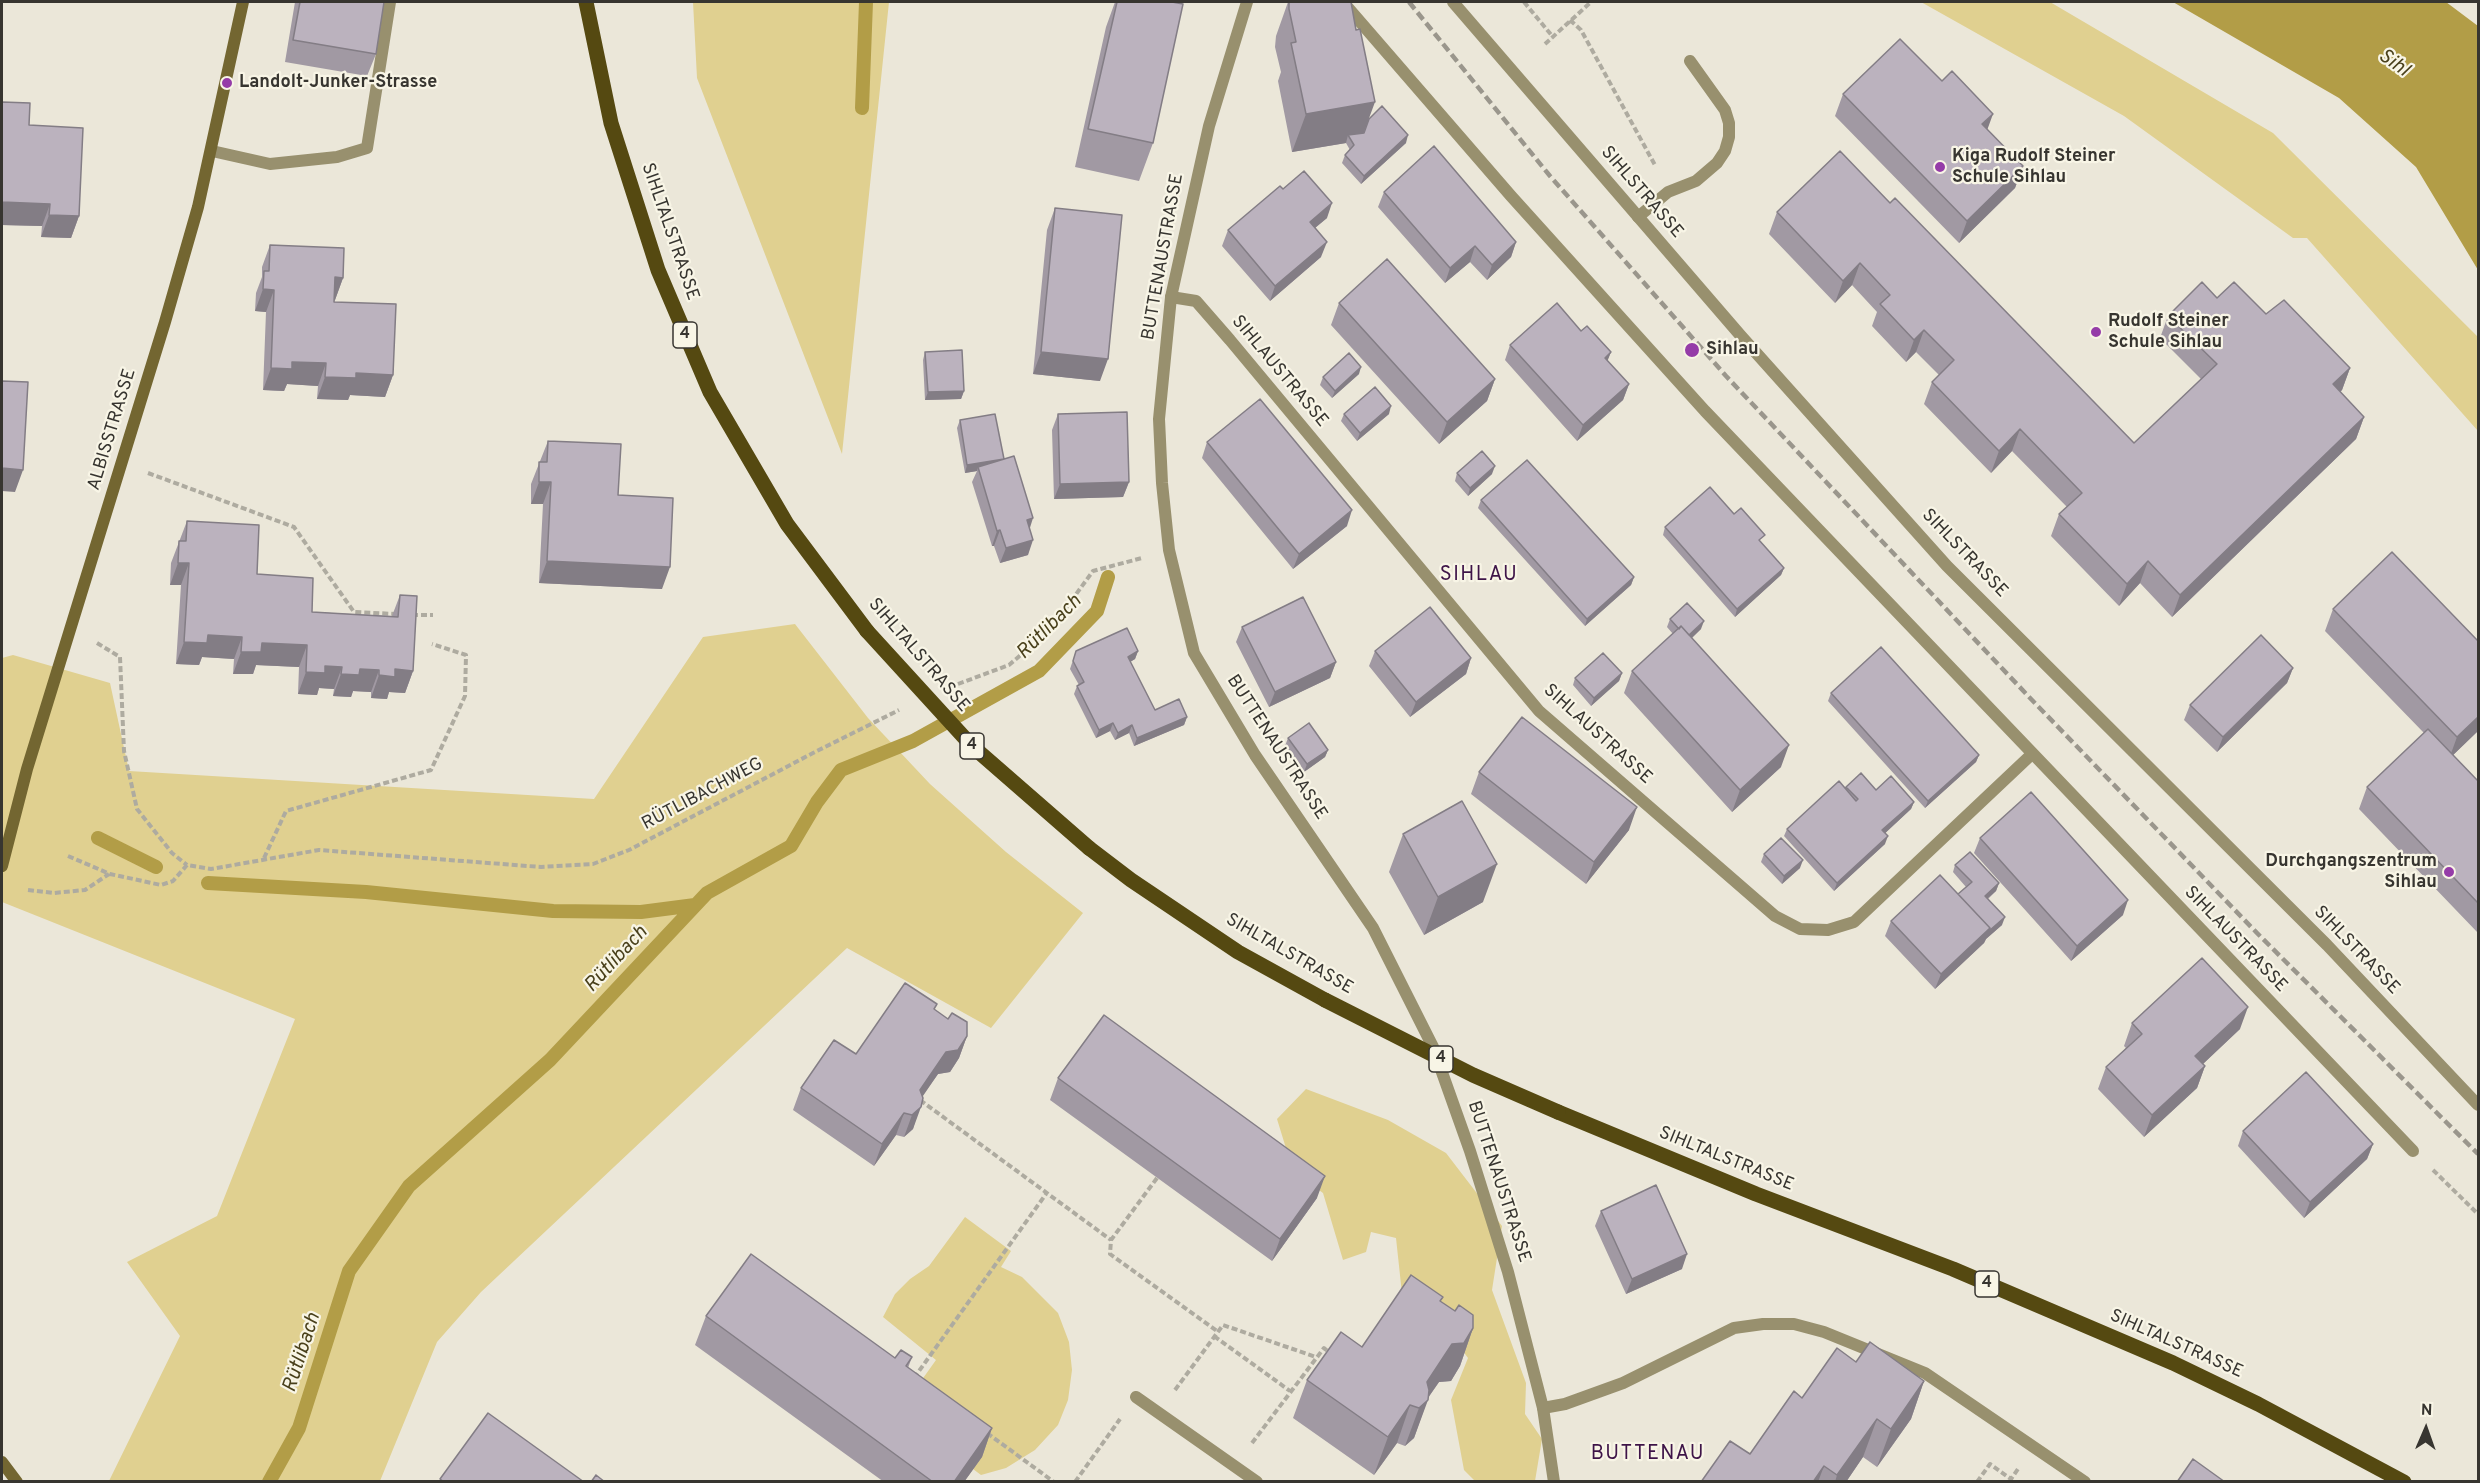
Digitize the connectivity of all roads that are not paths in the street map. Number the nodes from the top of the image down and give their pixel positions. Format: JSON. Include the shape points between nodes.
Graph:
{"nodes":[{"id":1,"x":243,"y":2,"type":"edge"},
{"id":2,"x":390,"y":2,"type":"edge"},
{"id":3,"x":586,"y":2,"type":"edge"},
{"id":4,"x":1246,"y":2,"type":"edge"},
{"id":5,"x":1343,"y":2,"type":"edge"},
{"id":6,"x":1453,"y":2,"type":"edge"},
{"id":7,"x":1690,"y":61,"type":"dead end"},
{"id":8,"x":212,"y":151,"type":"junction"},
{"id":9,"x":1638,"y":217,"type":"junction"},
{"id":10,"x":1171,"y":297,"type":"junction"},
{"id":11,"x":2032,"y":754,"type":"junction"},
{"id":12,"x":2,"y":866,"type":"edge"},
{"id":13,"x":2478,"y":1105,"type":"edge"},
{"id":14,"x":2413,"y":1151,"type":"road end"},
{"id":15,"x":1136,"y":1397,"type":"road end"},
{"id":16,"x":1543,"y":1408,"type":"junction"},
{"id":17,"x":2,"y":1462,"type":"edge"},
{"id":18,"x":17,"y":1482,"type":"edge"},
{"id":19,"x":1257,"y":1482,"type":"edge"},
{"id":20,"x":1554,"y":1482,"type":"edge"},
{"id":21,"x":2085,"y":1482,"type":"edge"},
{"id":22,"x":2404,"y":1482,"type":"edge"}],
"edges":[{"from":1,"to":8,"type":"main road","name":"ALBISSTRASSE"},
{"from":2,"to":8,"type":"street","via":[[368,148],[337,158],[270,164]]},
{"from":3,"to":22,"type":"main road","name":"SIHLTALSTRASSE","number":"4","bridge":true,"via":[[611,123],[658,270],[710,392],[787,524],[867,631],[972,746],[1089,848],[1238,951],[1473,1075],[1756,1194],[1953,1269],[2173,1363]]},
{"from":4,"to":10,"type":"street","name":"BUTTENAUSTRASSE","via":[[1209,126]]},
{"from":5,"to":11,"type":"street","name":"SIHLAUSTRASSE","via":[[1705,411]]},
{"from":6,"to":9,"type":"street","name":"SIHLSTRASSE"},
{"from":7,"to":9,"type":"street","via":[[1725,110],[1730,137],[1717,163],[1696,182],[1668,192]]},
{"from":8,"to":12,"type":"main road","name":"ALBISSTRASSE","via":[[165,322],[27,769]]},
{"from":9,"to":13,"type":"street","name":"SIHLSTRASSE","via":[[1947,566],[2318,936]]},
{"from":10,"to":11,"type":"street","name":"SIHLAUSTRASSE","via":[[1196,301],[1539,711],[1774,916],[1800,929],[1828,930],[1854,922]]},
{"from":10,"to":16,"type":"street","name":"BUTTENAUSTRASSE","via":[[1160,419],[1162,483],[1169,550],[1194,653],[1255,755],[1373,928],[1433,1047],[1508,1272]]},
{"from":11,"to":14,"type":"street","name":"SIHLAUSTRASSE"},
{"from":15,"to":19,"type":"street"},
{"from":16,"to":20,"type":"street","name":"BUTTENAUSTRASSE"},
{"from":16,"to":21,"type":"street","via":[[1623,1383],[1734,1328],[1794,1324],[1824,1332],[1925,1373]]},
{"from":17,"to":18,"type":"main road"}]}
